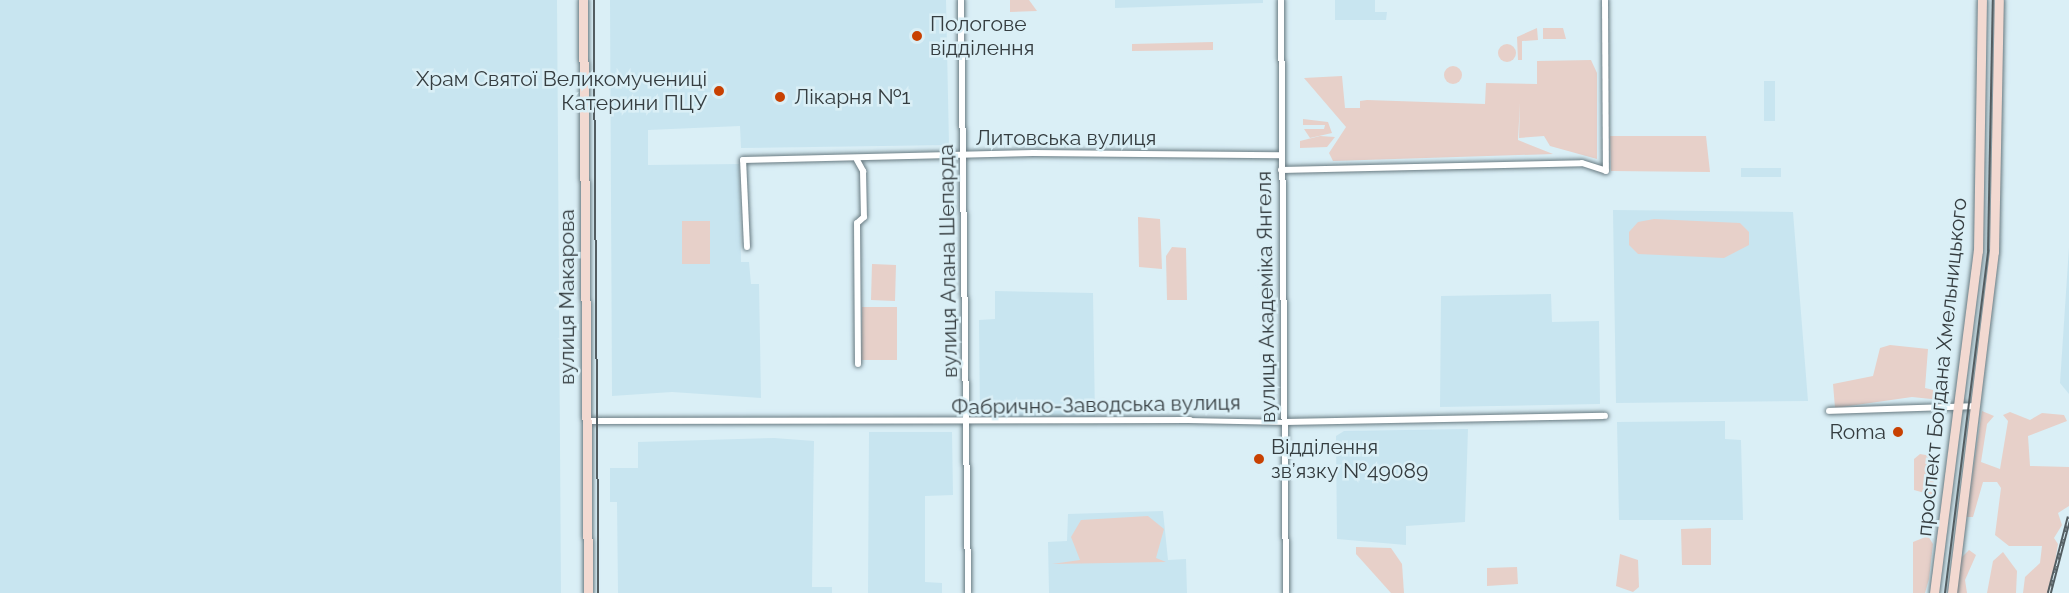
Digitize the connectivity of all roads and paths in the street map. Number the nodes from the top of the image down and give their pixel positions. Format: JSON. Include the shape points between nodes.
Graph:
{"nodes":[{"id":1,"x":583,"y":0,"type":"edge"},
{"id":2,"x":961,"y":0,"type":"edge"},
{"id":3,"x":1281,"y":0,"type":"edge"},
{"id":4,"x":1605,"y":0,"type":"edge"},
{"id":5,"x":1982,"y":0,"type":"edge"},
{"id":6,"x":1999,"y":0,"type":"edge"},
{"id":7,"x":963,"y":153,"type":"junction"},
{"id":8,"x":1281,"y":155,"type":"junction"},
{"id":9,"x":857,"y":160,"type":"junction"},
{"id":10,"x":1281,"y":170,"type":"junction"},
{"id":11,"x":747,"y":247,"type":"dead end"},
{"id":12,"x":858,"y":364,"type":"dead end"},
{"id":13,"x":1958,"y":404,"type":"junction"},
{"id":14,"x":1976,"y":406,"type":"junction"},
{"id":15,"x":1829,"y":411,"type":"dead end"},
{"id":16,"x":1605,"y":416,"type":"dead end"},
{"id":17,"x":1190,"y":420,"type":"joint"},
{"id":18,"x":586,"y":421,"type":"junction"},
{"id":19,"x":1285,"y":422,"type":"junction"},
{"id":20,"x":966,"y":423,"type":"junction"},
{"id":21,"x":588,"y":593,"type":"edge"},
{"id":22,"x":968,"y":593,"type":"edge"},
{"id":23,"x":1286,"y":593,"type":"edge"},
{"id":24,"x":1934,"y":593,"type":"edge"},
{"id":25,"x":1952,"y":593,"type":"edge"}],
"edges":[{"from":1,"to":18,"type":"main road","name":"вулиця Макарова"},
{"from":2,"to":7,"type":"street","name":"вулиця Алана Шепарда"},
{"from":3,"to":8,"type":"street","name":"вулиця Академіка Янгеля"},
{"from":4,"to":10,"type":"street","via":[[1606,171],[1582,163]]},
{"from":5,"to":13,"type":"main road","name":"проспект Богдана Хмельницького","via":[[1978,251]]},
{"from":6,"to":14,"type":"main road","name":"проспект Богдана Хмельницького","via":[[1994,252]]},
{"from":7,"to":8,"type":"street","name":"Литовська вулиця"},
{"from":7,"to":9,"type":"street","name":"Литовська вулиця"},
{"from":7,"to":20,"type":"street","name":"вулиця Алана Шепарда"},
{"from":8,"to":10,"type":"street","name":"вулиця Академіка Янгеля"},
{"from":9,"to":11,"type":"street","name":"Литовська вулиця","via":[[743,160]]},
{"from":9,"to":12,"type":"street","via":[[863,171],[864,217],[857,223]]},
{"from":10,"to":19,"type":"street","name":"вулиця Академіка Янгеля"},
{"from":13,"to":14,"type":"street"},
{"from":13,"to":15,"type":"street"},
{"from":13,"to":24,"type":"main road","name":"проспект Богдана Хмельницького"},
{"from":14,"to":25,"type":"main road","name":"проспект Богдана Хмельницького"},
{"from":16,"to":19,"type":"street","name":"Фабрично-Заводська вулиця"},
{"from":17,"to":19,"type":"street","name":"Фабрично-Заводська вулиця"},
{"from":17,"to":20,"type":"street","name":"Фабрично-Заводська вулиця"},
{"from":18,"to":20,"type":"street","name":"Фабрично-Заводська вулиця"},
{"from":18,"to":21,"type":"main road","name":"вулиця Макарова"},
{"from":19,"to":23,"type":"street","name":"вулиця Академіка Янгеля"},
{"from":20,"to":22,"type":"street","name":"вулиця Алана Шепарда"}]}
